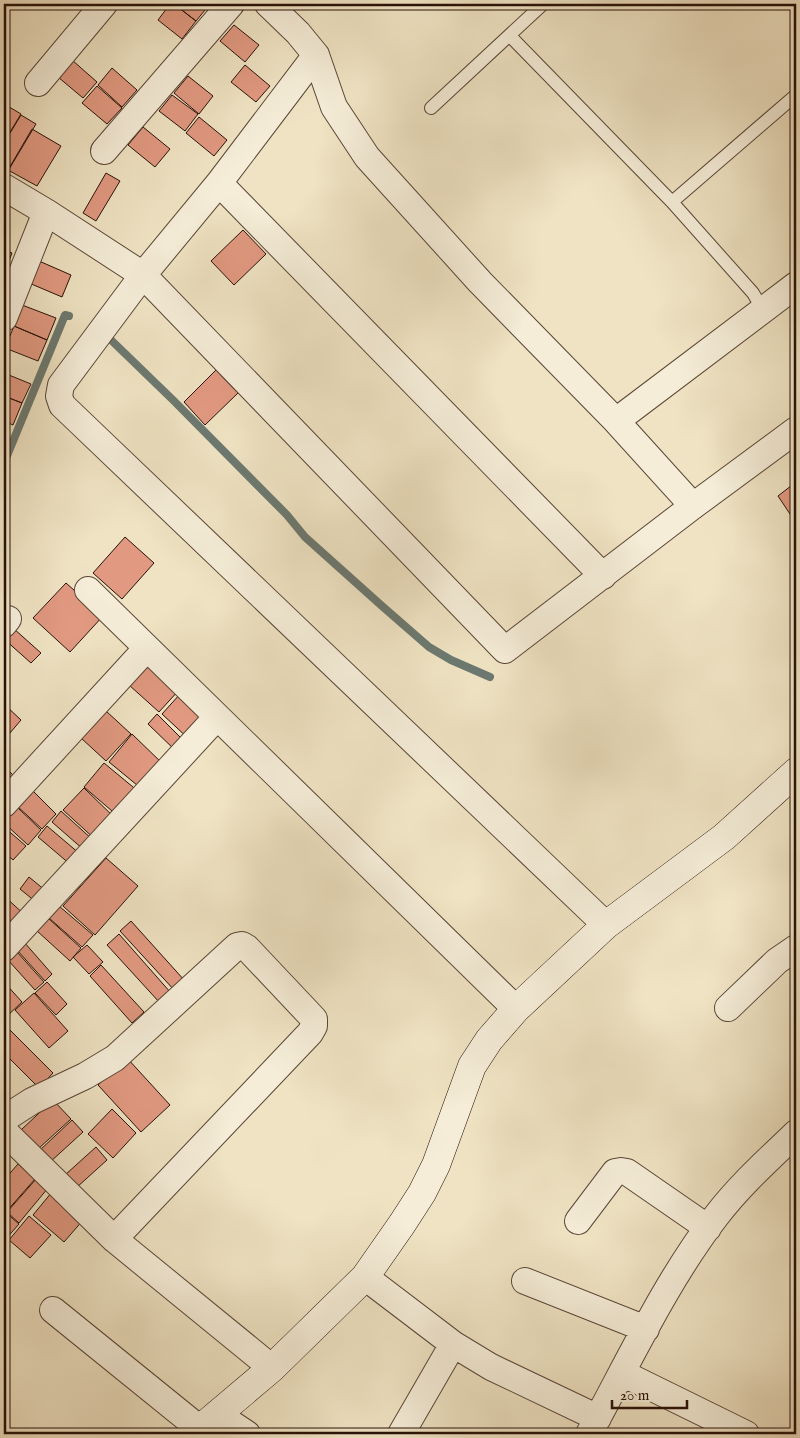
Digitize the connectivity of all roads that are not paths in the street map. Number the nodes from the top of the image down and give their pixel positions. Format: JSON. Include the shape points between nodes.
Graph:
{"nodes":[{"id":1,"x":231,"y":4,"type":"edge"},
{"id":2,"x":268,"y":4,"type":"edge"},
{"id":3,"x":543,"y":4,"type":"edge"},
{"id":4,"x":91,"y":8,"type":"edge"},
{"id":5,"x":510,"y":36,"type":"junction"},
{"id":6,"x":316,"y":55,"type":"junction"},
{"id":7,"x":38,"y":83,"type":"dead end"},
{"id":8,"x":796,"y":95,"type":"edge"},
{"id":9,"x":431,"y":108,"type":"dead end"},
{"id":10,"x":104,"y":150,"type":"dead end"},
{"id":11,"x":218,"y":182,"type":"junction"},
{"id":12,"x":4,"y":187,"type":"edge"},
{"id":13,"x":672,"y":202,"type":"junction"},
{"id":14,"x":46,"y":212,"type":"junction"},
{"id":15,"x":143,"y":275,"type":"junction"},
{"id":16,"x":796,"y":285,"type":"edge"},
{"id":17,"x":763,"y":310,"type":"junction"},
{"id":18,"x":4,"y":318,"type":"edge"},
{"id":19,"x":616,"y":421,"type":"junction"},
{"id":20,"x":796,"y":430,"type":"edge"},
{"id":21,"x":693,"y":506,"type":"junction"},
{"id":22,"x":603,"y":576,"type":"junction"},
{"id":23,"x":88,"y":590,"type":"dead end"},
{"id":24,"x":148,"y":648,"type":"junction"},
{"id":25,"x":217,"y":717,"type":"junction"},
{"id":26,"x":796,"y":772,"type":"edge"},
{"id":27,"x":4,"y":804,"type":"edge"},
{"id":28,"x":606,"y":925,"type":"junction"},
{"id":29,"x":4,"y":948,"type":"edge"},
{"id":30,"x":796,"y":948,"type":"edge"},
{"id":31,"x":728,"y":1008,"type":"dead end"},
{"id":32,"x":516,"y":1009,"type":"junction"},
{"id":33,"x":4,"y":1119,"type":"edge"},
{"id":34,"x":4,"y":1131,"type":"edge"},
{"id":35,"x":796,"y":1133,"type":"edge"},
{"id":36,"x":578,"y":1221,"type":"dead end"},
{"id":37,"x":708,"y":1228,"type":"junction"},
{"id":38,"x":114,"y":1238,"type":"junction"},
{"id":39,"x":364,"y":1277,"type":"junction"},
{"id":40,"x":525,"y":1282,"type":"dead end"},
{"id":41,"x":53,"y":1310,"type":"dead end"},
{"id":42,"x":646,"y":1329,"type":"junction"},
{"id":43,"x":453,"y":1344,"type":"junction"},
{"id":44,"x":272,"y":1368,"type":"junction"},
{"id":45,"x":622,"y":1373,"type":"junction"},
{"id":46,"x":204,"y":1426,"type":"edge"},
{"id":47,"x":594,"y":1426,"type":"edge"},
{"id":48,"x":247,"y":1434,"type":"edge"},
{"id":49,"x":401,"y":1434,"type":"edge"},
{"id":50,"x":746,"y":1434,"type":"edge"}],
"edges":[{"from":1,"to":10,"type":"street"},
{"from":2,"to":6,"type":"street"},
{"from":3,"to":5,"type":"lane"},
{"from":4,"to":7,"type":"street"},
{"from":5,"to":9,"type":"lane"},
{"from":5,"to":13,"type":"lane"},
{"from":6,"to":11,"type":"street"},
{"from":6,"to":19,"type":"street","via":[[334,107],[367,157],[480,282]]},
{"from":8,"to":13,"type":"lane"},
{"from":11,"to":15,"type":"street"},
{"from":11,"to":22,"type":"street"},
{"from":12,"to":14,"type":"street"},
{"from":13,"to":17,"type":"lane","via":[[753,293]]},
{"from":14,"to":15,"type":"street"},
{"from":14,"to":18,"type":"street"},
{"from":15,"to":22,"type":"street","via":[[506,650]]},
{"from":15,"to":28,"type":"street","via":[[61,385],[59,396],[62,405]]},
{"from":16,"to":17,"type":"street"},
{"from":17,"to":19,"type":"street"},
{"from":19,"to":21,"type":"street"},
{"from":20,"to":21,"type":"street"},
{"from":21,"to":22,"type":"street"},
{"from":23,"to":24,"type":"street"},
{"from":24,"to":25,"type":"street"},
{"from":24,"to":27,"type":"street"},
{"from":25,"to":29,"type":"street"},
{"from":25,"to":32,"type":"street"},
{"from":26,"to":28,"type":"street","via":[[724,837]]},
{"from":28,"to":32,"type":"street"},
{"from":30,"to":31,"type":"street","via":[[777,961]]},
{"from":32,"to":39,"type":"street","via":[[472,1066],[433,1172],[402,1224]]},
{"from":33,"to":38,"type":"street","via":[[115,1058],[237,946],[247,948],[314,1019],[310,1033]]},
{"from":34,"to":38,"type":"street"},
{"from":35,"to":37,"type":"street","via":[[751,1176]]},
{"from":36,"to":37,"type":"street","via":[[615,1172],[621,1171]]},
{"from":37,"to":42,"type":"street","via":[[685,1260]]},
{"from":38,"to":44,"type":"street"},
{"from":39,"to":43,"type":"street"},
{"from":39,"to":44,"type":"street"},
{"from":40,"to":42,"type":"street"},
{"from":41,"to":46,"type":"street"},
{"from":42,"to":45,"type":"street"},
{"from":43,"to":47,"type":"street"},
{"from":43,"to":49,"type":"street"},
{"from":44,"to":46,"type":"street"},
{"from":45,"to":47,"type":"street"},
{"from":45,"to":50,"type":"street"},
{"from":46,"to":48,"type":"street"}]}
